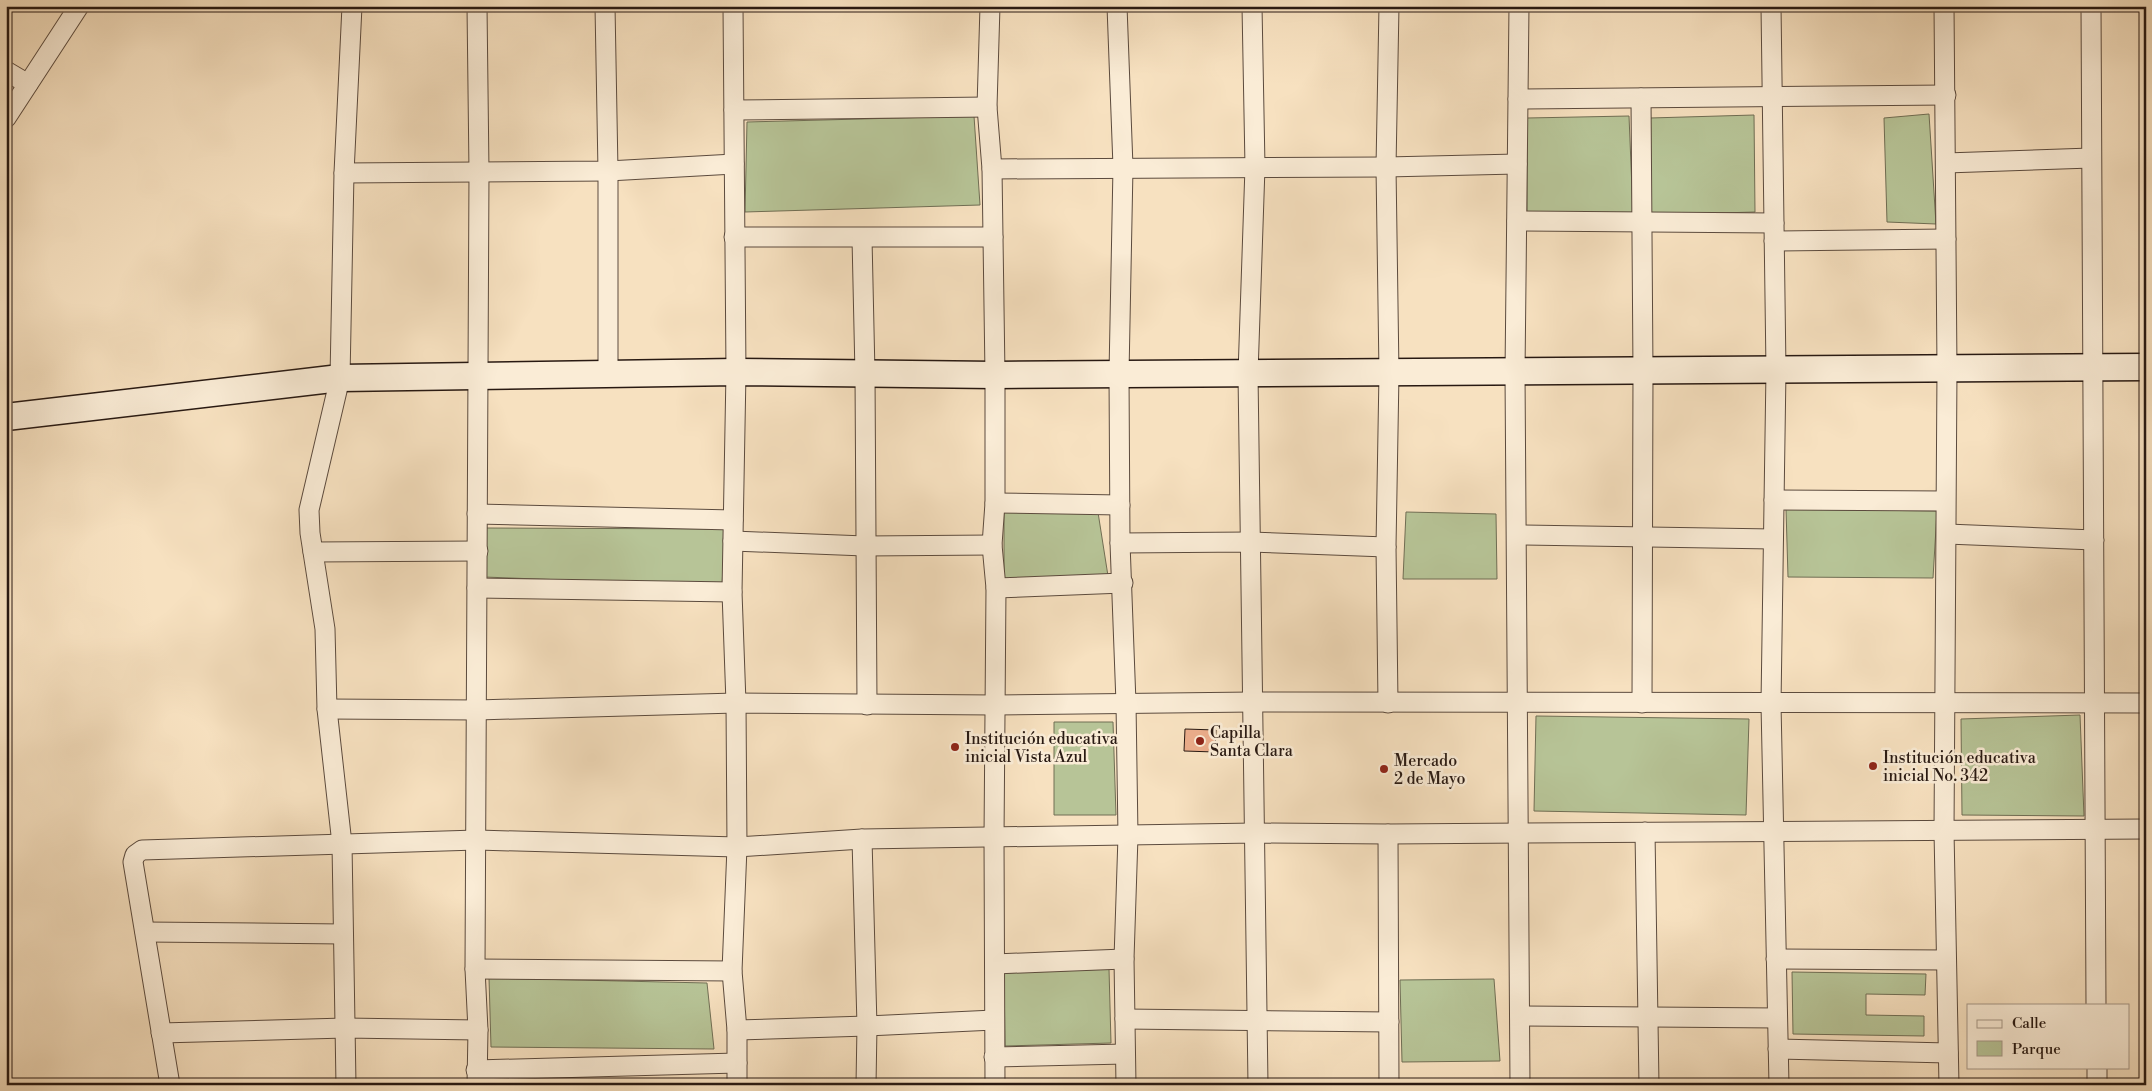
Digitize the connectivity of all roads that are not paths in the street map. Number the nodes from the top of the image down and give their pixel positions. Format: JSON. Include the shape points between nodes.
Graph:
{"nodes":[{"id":1,"x":79,"y":6,"type":"edge"},
{"id":2,"x":352,"y":6,"type":"edge"},
{"id":3,"x":477,"y":6,"type":"edge"},
{"id":4,"x":605,"y":6,"type":"edge"},
{"id":5,"x":733,"y":6,"type":"edge"},
{"id":6,"x":990,"y":6,"type":"edge"},
{"id":7,"x":1116,"y":6,"type":"edge"},
{"id":8,"x":1252,"y":6,"type":"edge"},
{"id":9,"x":1389,"y":6,"type":"edge"},
{"id":10,"x":1519,"y":6,"type":"edge"},
{"id":11,"x":1771,"y":6,"type":"edge"},
{"id":12,"x":1944,"y":6,"type":"edge"},
{"id":13,"x":2090,"y":6,"type":"edge"},
{"id":14,"x":6,"y":71,"type":"edge"},
{"id":15,"x":28,"y":84,"type":"junction"},
{"id":16,"x":1946,"y":94,"type":"junction"},
{"id":17,"x":1641,"y":98,"type":"junction"},
{"id":18,"x":1772,"y":98,"type":"junction"},
{"id":19,"x":1518,"y":99,"type":"junction"},
{"id":20,"x":987,"y":108,"type":"junction"},
{"id":21,"x":734,"y":110,"type":"junction"},
{"id":22,"x":6,"y":118,"type":"edge"},
{"id":23,"x":2091,"y":158,"type":"junction"},
{"id":24,"x":1946,"y":163,"type":"junction"},
{"id":25,"x":734,"y":164,"type":"junction"},
{"id":26,"x":1517,"y":164,"type":"junction"},
{"id":27,"x":1122,"y":167,"type":"junction"},
{"id":28,"x":1255,"y":167,"type":"junction"},
{"id":29,"x":1386,"y":167,"type":"junction"},
{"id":30,"x":992,"y":169,"type":"junction"},
{"id":31,"x":608,"y":171,"type":"junction"},
{"id":32,"x":479,"y":172,"type":"junction"},
{"id":33,"x":344,"y":173,"type":"junction"},
{"id":34,"x":1517,"y":221,"type":"junction"},
{"id":35,"x":1643,"y":222,"type":"junction"},
{"id":36,"x":1774,"y":232,"type":"junction"},
{"id":37,"x":734,"y":237,"type":"junction"},
{"id":38,"x":993,"y":237,"type":"junction"},
{"id":39,"x":862,"y":238,"type":"junction"},
{"id":40,"x":1946,"y":239,"type":"junction"},
{"id":41,"x":2146,"y":367,"type":"edge"},
{"id":42,"x":2093,"y":368,"type":"junction"},
{"id":43,"x":1947,"y":369,"type":"junction"},
{"id":44,"x":1776,"y":370,"type":"junction"},
{"id":45,"x":736,"y":372,"type":"junction"},
{"id":46,"x":1643,"y":372,"type":"junction"},
{"id":47,"x":608,"y":373,"type":"junction"},
{"id":48,"x":1389,"y":373,"type":"junction"},
{"id":49,"x":1515,"y":373,"type":"junction"},
{"id":50,"x":866,"y":374,"type":"junction"},
{"id":51,"x":1119,"y":374,"type":"junction"},
{"id":52,"x":1248,"y":374,"type":"junction"},
{"id":53,"x":477,"y":375,"type":"junction"},
{"id":54,"x":995,"y":375,"type":"junction"},
{"id":55,"x":340,"y":378,"type":"junction"},
{"id":56,"x":6,"y":417,"type":"edge"},
{"id":57,"x":1774,"y":500,"type":"junction"},
{"id":58,"x":1945,"y":501,"type":"junction"},
{"id":59,"x":995,"y":503,"type":"junction"},
{"id":60,"x":1120,"y":505,"type":"junction"},
{"id":61,"x":477,"y":514,"type":"junction"},
{"id":62,"x":733,"y":520,"type":"junction"},
{"id":63,"x":1947,"y":534,"type":"junction"},
{"id":64,"x":1516,"y":536,"type":"junction"},
{"id":65,"x":1642,"y":537,"type":"junction"},
{"id":66,"x":1773,"y":539,"type":"junction"},
{"id":67,"x":2094,"y":540,"type":"junction"},
{"id":68,"x":733,"y":541,"type":"junction"},
{"id":69,"x":1250,"y":542,"type":"junction"},
{"id":70,"x":1120,"y":543,"type":"junction"},
{"id":71,"x":992,"y":545,"type":"junction"},
{"id":72,"x":866,"y":546,"type":"junction"},
{"id":73,"x":1386,"y":547,"type":"junction"},
{"id":74,"x":312,"y":552,"type":"junction"},
{"id":75,"x":478,"y":552,"type":"junction"},
{"id":76,"x":1123,"y":583,"type":"junction"},
{"id":77,"x":477,"y":588,"type":"junction"},
{"id":78,"x":996,"y":588,"type":"junction"},
{"id":79,"x":732,"y":592,"type":"junction"},
{"id":80,"x":1253,"y":702,"type":"junction"},
{"id":81,"x":2146,"y":702,"type":"edge"},
{"id":82,"x":736,"y":703,"type":"junction"},
{"id":83,"x":1126,"y":703,"type":"junction"},
{"id":84,"x":1388,"y":703,"type":"junction"},
{"id":85,"x":1518,"y":703,"type":"junction"},
{"id":86,"x":1946,"y":703,"type":"junction"},
{"id":87,"x":1642,"y":704,"type":"junction"},
{"id":88,"x":1771,"y":704,"type":"junction"},
{"id":89,"x":2095,"y":704,"type":"junction"},
{"id":90,"x":867,"y":705,"type":"junction"},
{"id":91,"x":995,"y":705,"type":"junction"},
{"id":92,"x":327,"y":709,"type":"junction"},
{"id":93,"x":477,"y":710,"type":"junction"},
{"id":94,"x":2146,"y":829,"type":"edge"},
{"id":95,"x":2095,"y":830,"type":"junction"},
{"id":96,"x":1773,"y":831,"type":"junction"},
{"id":97,"x":1944,"y":831,"type":"junction"},
{"id":98,"x":1645,"y":832,"type":"junction"},
{"id":99,"x":1254,"y":833,"type":"junction"},
{"id":100,"x":1520,"y":833,"type":"junction"},
{"id":101,"x":1388,"y":834,"type":"junction"},
{"id":102,"x":1128,"y":836,"type":"junction"},
{"id":103,"x":994,"y":838,"type":"junction"},
{"id":104,"x":862,"y":839,"type":"junction"},
{"id":105,"x":477,"y":840,"type":"junction"},
{"id":106,"x":342,"y":844,"type":"junction"},
{"id":107,"x":737,"y":846,"type":"junction"},
{"id":108,"x":145,"y":932,"type":"junction"},
{"id":109,"x":343,"y":934,"type":"junction"},
{"id":110,"x":1124,"y":958,"type":"junction"},
{"id":111,"x":1776,"y":959,"type":"junction"},
{"id":112,"x":1946,"y":960,"type":"junction"},
{"id":113,"x":995,"y":964,"type":"junction"},
{"id":114,"x":475,"y":969,"type":"junction"},
{"id":115,"x":732,"y":971,"type":"junction"},
{"id":116,"x":2096,"y":1004,"type":"edge"},
{"id":117,"x":1520,"y":1016,"type":"junction"},
{"id":118,"x":1648,"y":1017,"type":"junction"},
{"id":119,"x":1778,"y":1018,"type":"junction"},
{"id":120,"x":1125,"y":1019,"type":"junction"},
{"id":121,"x":994,"y":1020,"type":"junction"},
{"id":122,"x":1257,"y":1020,"type":"junction"},
{"id":123,"x":1389,"y":1022,"type":"junction"},
{"id":124,"x":867,"y":1026,"type":"junction"},
{"id":125,"x":345,"y":1028,"type":"junction"},
{"id":126,"x":478,"y":1030,"type":"junction"},
{"id":127,"x":737,"y":1030,"type":"junction"},
{"id":128,"x":161,"y":1033,"type":"junction"},
{"id":129,"x":1778,"y":1050,"type":"junction"},
{"id":130,"x":1948,"y":1053,"type":"junction"},
{"id":131,"x":1126,"y":1054,"type":"junction"},
{"id":132,"x":994,"y":1057,"type":"junction"},
{"id":133,"x":737,"y":1063,"type":"junction"},
{"id":134,"x":2097,"y":1068,"type":"edge"},
{"id":135,"x":477,"y":1077,"type":"edge"},
{"id":136,"x":170,"y":1085,"type":"edge"},
{"id":137,"x":346,"y":1085,"type":"edge"},
{"id":138,"x":737,"y":1085,"type":"edge"},
{"id":139,"x":866,"y":1085,"type":"edge"},
{"id":140,"x":995,"y":1085,"type":"edge"},
{"id":141,"x":1126,"y":1085,"type":"edge"},
{"id":142,"x":1258,"y":1085,"type":"edge"},
{"id":143,"x":1389,"y":1085,"type":"edge"},
{"id":144,"x":1520,"y":1085,"type":"edge"},
{"id":145,"x":1649,"y":1085,"type":"edge"},
{"id":146,"x":1779,"y":1085,"type":"edge"},
{"id":147,"x":1949,"y":1085,"type":"edge"},
{"id":148,"x":2097,"y":1085,"type":"edge"}],
"edges":[{"from":1,"to":15,"type":"street"},
{"from":2,"to":33,"type":"street"},
{"from":3,"to":32,"type":"street"},
{"from":4,"to":31,"type":"street"},
{"from":5,"to":21,"type":"street"},
{"from":6,"to":20,"type":"street"},
{"from":7,"to":27,"type":"street"},
{"from":8,"to":28,"type":"street"},
{"from":9,"to":29,"type":"street"},
{"from":10,"to":19,"type":"street"},
{"from":11,"to":18,"type":"street"},
{"from":12,"to":16,"type":"street"},
{"from":13,"to":23,"type":"street"},
{"from":14,"to":15,"type":"street"},
{"from":15,"to":22,"type":"street"},
{"from":16,"to":18,"type":"street"},
{"from":16,"to":24,"type":"street"},
{"from":17,"to":18,"type":"street"},
{"from":17,"to":19,"type":"street"},
{"from":17,"to":35,"type":"street"},
{"from":18,"to":36,"type":"street"},
{"from":19,"to":26,"type":"street"},
{"from":20,"to":21,"type":"street"},
{"from":20,"to":30,"type":"street"},
{"from":21,"to":25,"type":"street"},
{"from":23,"to":24,"type":"street"},
{"from":23,"to":42,"type":"street"},
{"from":24,"to":40,"type":"street"},
{"from":25,"to":31,"type":"street"},
{"from":25,"to":37,"type":"street"},
{"from":26,"to":29,"type":"street"},
{"from":26,"to":34,"type":"street"},
{"from":27,"to":28,"type":"street"},
{"from":27,"to":30,"type":"street"},
{"from":27,"to":51,"type":"street"},
{"from":28,"to":29,"type":"street"},
{"from":28,"to":52,"type":"street"},
{"from":29,"to":48,"type":"street"},
{"from":30,"to":38,"type":"street"},
{"from":31,"to":32,"type":"street"},
{"from":31,"to":47,"type":"street"},
{"from":32,"to":33,"type":"street"},
{"from":32,"to":53,"type":"street"},
{"from":33,"to":55,"type":"street"},
{"from":34,"to":35,"type":"street"},
{"from":34,"to":49,"type":"street"},
{"from":35,"to":36,"type":"street"},
{"from":35,"to":46,"type":"street"},
{"from":36,"to":40,"type":"street"},
{"from":36,"to":44,"type":"street"},
{"from":37,"to":39,"type":"street"},
{"from":37,"to":45,"type":"street"},
{"from":38,"to":39,"type":"street"},
{"from":38,"to":54,"type":"street"},
{"from":39,"to":50,"type":"street"},
{"from":40,"to":43,"type":"street"},
{"from":41,"to":42,"type":"main road"},
{"from":42,"to":43,"type":"main road"},
{"from":42,"to":67,"type":"street"},
{"from":43,"to":44,"type":"main road"},
{"from":43,"to":58,"type":"street"},
{"from":44,"to":46,"type":"main road"},
{"from":44,"to":57,"type":"street"},
{"from":45,"to":47,"type":"main road"},
{"from":45,"to":50,"type":"main road"},
{"from":45,"to":62,"type":"street"},
{"from":46,"to":49,"type":"main road"},
{"from":46,"to":65,"type":"street"},
{"from":47,"to":53,"type":"main road"},
{"from":48,"to":49,"type":"main road"},
{"from":48,"to":52,"type":"main road"},
{"from":48,"to":73,"type":"street"},
{"from":49,"to":64,"type":"street"},
{"from":50,"to":54,"type":"main road"},
{"from":50,"to":72,"type":"street"},
{"from":51,"to":52,"type":"main road"},
{"from":51,"to":54,"type":"main road"},
{"from":51,"to":60,"type":"street"},
{"from":52,"to":69,"type":"street"},
{"from":53,"to":55,"type":"main road"},
{"from":53,"to":61,"type":"street"},
{"from":54,"to":59,"type":"street"},
{"from":55,"to":56,"type":"main road"},
{"from":55,"to":74,"type":"street","via":[[309,510]]},
{"from":57,"to":58,"type":"street"},
{"from":57,"to":66,"type":"street"},
{"from":58,"to":63,"type":"street"},
{"from":59,"to":60,"type":"street"},
{"from":59,"to":71,"type":"street"},
{"from":60,"to":70,"type":"street"},
{"from":61,"to":62,"type":"street"},
{"from":61,"to":75,"type":"street"},
{"from":62,"to":68,"type":"street"},
{"from":63,"to":67,"type":"street"},
{"from":63,"to":86,"type":"street"},
{"from":64,"to":65,"type":"street"},
{"from":64,"to":85,"type":"street"},
{"from":65,"to":66,"type":"street"},
{"from":65,"to":87,"type":"street"},
{"from":66,"to":88,"type":"street"},
{"from":67,"to":89,"type":"street"},
{"from":68,"to":72,"type":"street"},
{"from":68,"to":79,"type":"street"},
{"from":69,"to":70,"type":"street"},
{"from":69,"to":73,"type":"street"},
{"from":69,"to":80,"type":"street"},
{"from":70,"to":76,"type":"street"},
{"from":71,"to":72,"type":"street"},
{"from":71,"to":78,"type":"street"},
{"from":72,"to":90,"type":"street"},
{"from":73,"to":84,"type":"street"},
{"from":74,"to":75,"type":"street"},
{"from":74,"to":92,"type":"street","via":[[325,629]]},
{"from":75,"to":77,"type":"street"},
{"from":76,"to":78,"type":"street"},
{"from":76,"to":83,"type":"street"},
{"from":77,"to":79,"type":"street"},
{"from":77,"to":93,"type":"street"},
{"from":78,"to":91,"type":"street"},
{"from":79,"to":82,"type":"street"},
{"from":80,"to":83,"type":"street"},
{"from":80,"to":84,"type":"street"},
{"from":80,"to":99,"type":"street"},
{"from":81,"to":89,"type":"street"},
{"from":82,"to":90,"type":"street"},
{"from":82,"to":93,"type":"street"},
{"from":82,"to":107,"type":"street"},
{"from":83,"to":91,"type":"street"},
{"from":83,"to":102,"type":"street"},
{"from":84,"to":85,"type":"street"},
{"from":85,"to":87,"type":"street"},
{"from":85,"to":100,"type":"street"},
{"from":86,"to":88,"type":"street"},
{"from":86,"to":89,"type":"street"},
{"from":86,"to":97,"type":"street"},
{"from":87,"to":88,"type":"street"},
{"from":88,"to":96,"type":"street"},
{"from":89,"to":95,"type":"street"},
{"from":90,"to":91,"type":"street"},
{"from":91,"to":103,"type":"street"},
{"from":92,"to":93,"type":"street"},
{"from":92,"to":106,"type":"street"},
{"from":93,"to":105,"type":"street"},
{"from":94,"to":95,"type":"street"},
{"from":95,"to":97,"type":"street"},
{"from":95,"to":116,"type":"street"},
{"from":96,"to":97,"type":"street"},
{"from":96,"to":98,"type":"street"},
{"from":96,"to":111,"type":"street"},
{"from":97,"to":112,"type":"street"},
{"from":98,"to":100,"type":"street"},
{"from":98,"to":118,"type":"street"},
{"from":99,"to":101,"type":"street"},
{"from":99,"to":102,"type":"street"},
{"from":99,"to":122,"type":"street"},
{"from":100,"to":101,"type":"street"},
{"from":100,"to":117,"type":"street"},
{"from":101,"to":123,"type":"street"},
{"from":102,"to":103,"type":"street"},
{"from":102,"to":110,"type":"street"},
{"from":103,"to":104,"type":"street"},
{"from":103,"to":113,"type":"street"},
{"from":104,"to":107,"type":"street"},
{"from":104,"to":124,"type":"street"},
{"from":105,"to":106,"type":"street"},
{"from":105,"to":107,"type":"street"},
{"from":105,"to":114,"type":"street"},
{"from":106,"to":108,"type":"street","via":[[142,850],[135,855],[133,862]]},
{"from":106,"to":109,"type":"street"},
{"from":107,"to":115,"type":"street"},
{"from":108,"to":109,"type":"street"},
{"from":108,"to":128,"type":"street"},
{"from":109,"to":125,"type":"street"},
{"from":110,"to":113,"type":"street"},
{"from":110,"to":120,"type":"street"},
{"from":111,"to":112,"type":"street"},
{"from":111,"to":119,"type":"street"},
{"from":112,"to":130,"type":"street"},
{"from":113,"to":121,"type":"street"},
{"from":114,"to":115,"type":"street"},
{"from":114,"to":126,"type":"street"},
{"from":115,"to":127,"type":"street"},
{"from":117,"to":118,"type":"street"},
{"from":117,"to":144,"type":"street"},
{"from":118,"to":119,"type":"street"},
{"from":118,"to":145,"type":"street"},
{"from":119,"to":129,"type":"street"},
{"from":120,"to":122,"type":"street"},
{"from":120,"to":131,"type":"street"},
{"from":121,"to":124,"type":"street"},
{"from":121,"to":132,"type":"street"},
{"from":122,"to":123,"type":"street"},
{"from":122,"to":142,"type":"street"},
{"from":123,"to":143,"type":"street"},
{"from":124,"to":127,"type":"street"},
{"from":124,"to":139,"type":"street"},
{"from":125,"to":126,"type":"street"},
{"from":125,"to":128,"type":"street"},
{"from":125,"to":137,"type":"street"},
{"from":126,"to":135,"type":"street"},
{"from":127,"to":133,"type":"street"},
{"from":128,"to":136,"type":"street"},
{"from":129,"to":130,"type":"street"},
{"from":129,"to":146,"type":"street"},
{"from":130,"to":147,"type":"street"},
{"from":131,"to":132,"type":"street"},
{"from":131,"to":141,"type":"street"},
{"from":132,"to":140,"type":"street"},
{"from":133,"to":135,"type":"street"},
{"from":133,"to":138,"type":"street"},
{"from":134,"to":148,"type":"street"}]}
